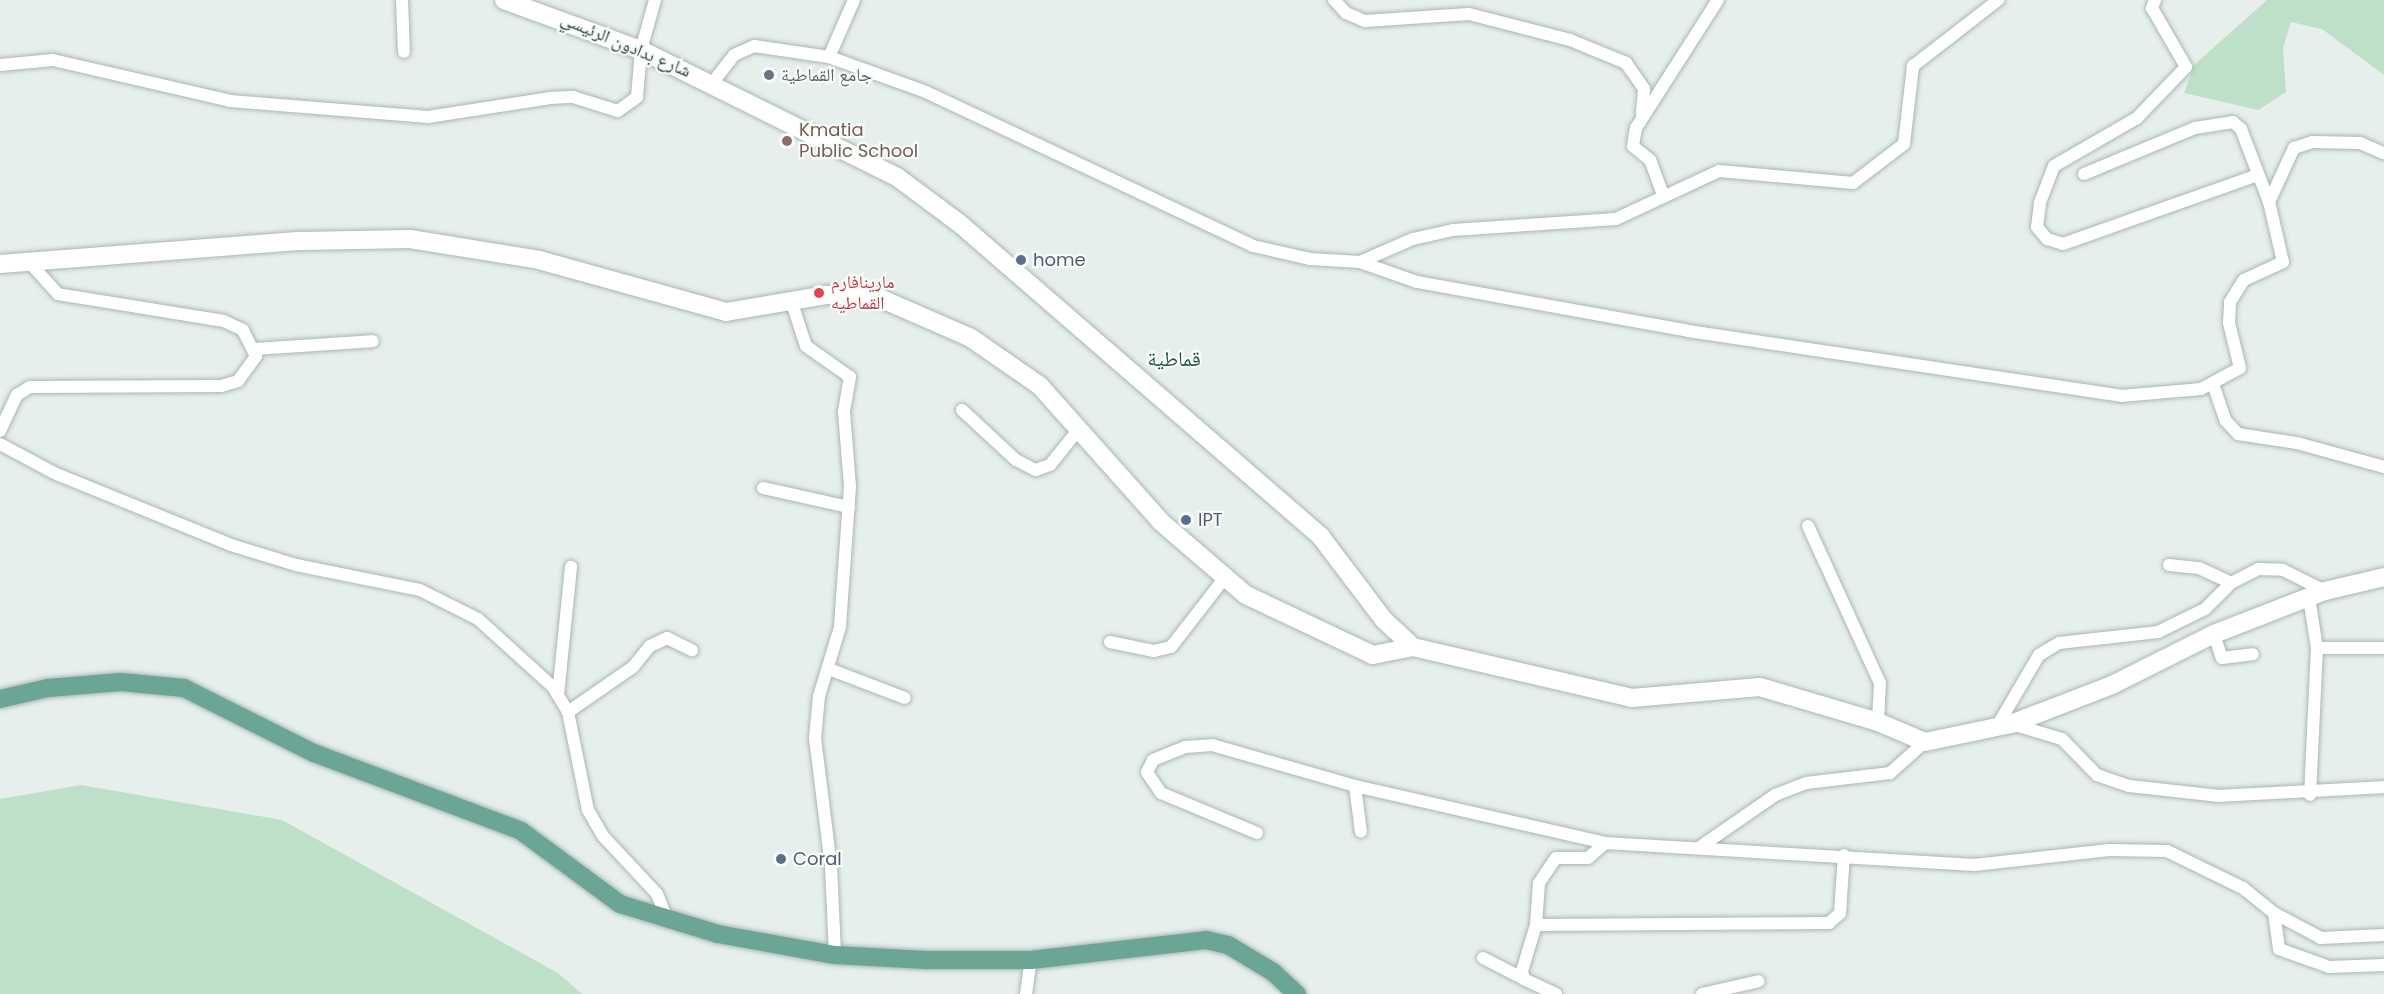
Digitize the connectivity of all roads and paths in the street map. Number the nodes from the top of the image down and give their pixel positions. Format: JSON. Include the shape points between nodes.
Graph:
{"nodes":[{"id":1,"x":402,"y":0,"type":"edge"},
{"id":2,"x":504,"y":0,"type":"edge"},
{"id":3,"x":655,"y":0,"type":"edge"},
{"id":4,"x":854,"y":0,"type":"edge"},
{"id":5,"x":1334,"y":0,"type":"edge"},
{"id":6,"x":1718,"y":0,"type":"edge"},
{"id":7,"x":1998,"y":0,"type":"edge"},
{"id":8,"x":2155,"y":0,"type":"edge"},
{"id":9,"x":641,"y":50,"type":"junction"},
{"id":10,"x":404,"y":52,"type":"dead end"},
{"id":11,"x":829,"y":57,"type":"junction"},
{"id":12,"x":0,"y":65,"type":"edge"},
{"id":13,"x":713,"y":82,"type":"junction"},
{"id":14,"x":1642,"y":114,"type":"junction"},
{"id":15,"x":2384,"y":153,"type":"edge"},
{"id":16,"x":2084,"y":174,"type":"dead end"},
{"id":17,"x":2258,"y":175,"type":"junction"},
{"id":18,"x":1663,"y":195,"type":"junction"},
{"id":19,"x":2269,"y":202,"type":"junction"},
{"id":20,"x":1360,"y":262,"type":"junction"},
{"id":21,"x":30,"y":263,"type":"junction"},
{"id":22,"x":0,"y":264,"type":"edge"},
{"id":23,"x":792,"y":303,"type":"junction"},
{"id":24,"x":373,"y":341,"type":"dead end"},
{"id":25,"x":254,"y":349,"type":"junction"},
{"id":26,"x":2213,"y":384,"type":"junction"},
{"id":27,"x":962,"y":410,"type":"dead end"},
{"id":28,"x":0,"y":430,"type":"edge"},
{"id":29,"x":1078,"y":430,"type":"junction"},
{"id":30,"x":0,"y":444,"type":"edge"},
{"id":31,"x":2384,"y":467,"type":"edge"},
{"id":32,"x":763,"y":488,"type":"dead end"},
{"id":33,"x":849,"y":507,"type":"junction"},
{"id":34,"x":1808,"y":526,"type":"dead end"},
{"id":35,"x":2169,"y":565,"type":"dead end"},
{"id":36,"x":571,"y":567,"type":"dead end"},
{"id":37,"x":2384,"y":577,"type":"edge"},
{"id":38,"x":1223,"y":580,"type":"junction"},
{"id":39,"x":2231,"y":583,"type":"junction"},
{"id":40,"x":2317,"y":594,"type":"junction"},
{"id":41,"x":2214,"y":634,"type":"junction"},
{"id":42,"x":1110,"y":642,"type":"dead end"},
{"id":43,"x":1413,"y":647,"type":"junction"},
{"id":44,"x":2317,"y":648,"type":"junction"},
{"id":45,"x":2384,"y":648,"type":"edge"},
{"id":46,"x":692,"y":650,"type":"dead end"},
{"id":47,"x":2253,"y":654,"type":"dead end"},
{"id":48,"x":829,"y":669,"type":"junction"},
{"id":49,"x":558,"y":695,"type":"junction"},
{"id":50,"x":906,"y":698,"type":"dead end"},
{"id":51,"x":0,"y":699,"type":"edge"},
{"id":52,"x":568,"y":712,"type":"junction"},
{"id":53,"x":1878,"y":722,"type":"junction"},
{"id":54,"x":2004,"y":726,"type":"junction"},
{"id":55,"x":1925,"y":742,"type":"junction"},
{"id":56,"x":1355,"y":786,"type":"junction"},
{"id":57,"x":2384,"y":787,"type":"edge"},
{"id":58,"x":2310,"y":795,"type":"junction"},
{"id":59,"x":1361,"y":832,"type":"dead end"},
{"id":60,"x":1257,"y":833,"type":"dead end"},
{"id":61,"x":1605,"y":843,"type":"junction"},
{"id":62,"x":1700,"y":847,"type":"junction"},
{"id":63,"x":1844,"y":855,"type":"junction"},
{"id":64,"x":2274,"y":914,"type":"junction"},
{"id":65,"x":668,"y":922,"type":"junction"},
{"id":66,"x":1536,"y":925,"type":"junction"},
{"id":67,"x":2384,"y":935,"type":"edge"},
{"id":68,"x":835,"y":955,"type":"junction"},
{"id":69,"x":1483,"y":958,"type":"dead end"},
{"id":70,"x":1031,"y":960,"type":"junction"},
{"id":71,"x":2384,"y":965,"type":"edge"},
{"id":72,"x":1524,"y":979,"type":"junction"},
{"id":73,"x":1759,"y":981,"type":"dead end"},
{"id":74,"x":1026,"y":994,"type":"edge"},
{"id":75,"x":1297,"y":994,"type":"edge"},
{"id":76,"x":1556,"y":994,"type":"edge"},
{"id":77,"x":1701,"y":994,"type":"edge"}],
"edges":[{"from":1,"to":10,"type":"street"},
{"from":2,"to":9,"type":"main road","name":"شارع بدادون الرئيسي"},
{"from":3,"to":9,"type":"street"},
{"from":4,"to":11,"type":"street"},
{"from":5,"to":14,"type":"street","via":[[1346,13],[1365,21],[1469,14],[1570,40],[1626,63],[1644,89]]},
{"from":6,"to":14,"type":"street","via":[[1697,39]]},
{"from":7,"to":18,"type":"street","via":[[1913,66],[1904,144],[1853,183],[1719,171]]},
{"from":8,"to":17,"type":"street","via":[[2152,8],[2186,67],[2137,118],[2054,166],[2037,227],[2047,239],[2063,244]]},
{"from":9,"to":12,"type":"street","via":[[637,97],[627,109],[551,98],[428,117],[230,101],[53,60]]},
{"from":9,"to":13,"type":"main road","name":"شارع بدادون الرئيسي"},
{"from":11,"to":13,"type":"street","via":[[748,47],[734,55]]},
{"from":11,"to":20,"type":"street","via":[[926,92],[1253,246],[1310,259]]},
{"from":13,"to":43,"type":"main road","name":"شارع بدادون الرئيسي","via":[[897,177],[960,223],[1321,537],[1384,620]]},
{"from":14,"to":18,"type":"street","via":[[1633,146],[1650,160]]},
{"from":15,"to":19,"type":"street","via":[[2361,143],[2312,142],[2294,148]]},
{"from":16,"to":17,"type":"street","via":[[2220,121],[2241,129]]},
{"from":17,"to":19,"type":"street"},
{"from":18,"to":20,"type":"street","via":[[1616,219],[1452,230],[1413,239]]},
{"from":19,"to":26,"type":"street","via":[[2283,262],[2244,280],[2234,291],[2229,322],[2240,368]]},
{"from":20,"to":26,"type":"street","via":[[1418,282],[2048,388],[2121,396]]},
{"from":21,"to":22,"type":"main road"},
{"from":21,"to":23,"type":"main road","via":[[301,241],[410,239],[539,260],[704,309],[754,311]]},
{"from":21,"to":25,"type":"street","via":[[58,294],[224,321],[243,330]]},
{"from":23,"to":29,"type":"main road","via":[[854,293],[911,309],[1019,369]]},
{"from":23,"to":33,"type":"street","via":[[806,346],[850,377],[844,412]]},
{"from":24,"to":25,"type":"street"},
{"from":25,"to":28,"type":"street","via":[[248,372],[221,386],[30,387],[17,395]]},
{"from":26,"to":31,"type":"street","via":[[2226,421],[2238,434],[2297,443]]},
{"from":27,"to":29,"type":"street","via":[[1030,469],[1050,465]]},
{"from":29,"to":38,"type":"main road","via":[[1161,522]]},
{"from":30,"to":49,"type":"street","via":[[54,473],[231,545],[441,596],[520,652]]},
{"from":32,"to":33,"type":"street"},
{"from":33,"to":48,"type":"street","via":[[840,627]]},
{"from":34,"to":53,"type":"street","via":[[1880,683]]},
{"from":35,"to":39,"type":"street","via":[[2199,568]]},
{"from":36,"to":49,"type":"street"},
{"from":37,"to":40,"type":"main road"},
{"from":38,"to":42,"type":"street","via":[[1171,647],[1154,651]]},
{"from":38,"to":43,"type":"main road","via":[[1326,637],[1373,655]]},
{"from":39,"to":40,"type":"street","via":[[2259,569],[2283,570]]},
{"from":39,"to":54,"type":"street","via":[[2205,609],[2158,632],[2059,643],[2039,655]]},
{"from":40,"to":41,"type":"main road"},
{"from":40,"to":44,"type":"street"},
{"from":41,"to":47,"type":"street","via":[[2222,658]]},
{"from":41,"to":54,"type":"main road","via":[[2112,685]]},
{"from":43,"to":53,"type":"main road","via":[[1632,698],[1760,687]]},
{"from":44,"to":45,"type":"street"},
{"from":44,"to":58,"type":"street"},
{"from":46,"to":52,"type":"street","via":[[667,638],[650,646],[633,668]]},
{"from":48,"to":50,"type":"street"},
{"from":48,"to":68,"type":"street","via":[[819,696],[815,763],[831,866]]},
{"from":49,"to":52,"type":"street"},
{"from":51,"to":65,"type":"main road","via":[[48,688],[121,682],[184,688],[314,753],[521,831],[605,896]]},
{"from":52,"to":65,"type":"street","via":[[588,810],[603,836],[653,889]]},
{"from":53,"to":55,"type":"main road"},
{"from":54,"to":55,"type":"main road"},
{"from":54,"to":58,"type":"street","via":[[2062,740],[2097,776],[2129,786],[2218,796]]},
{"from":55,"to":62,"type":"street","via":[[1890,773],[1806,783],[1775,795]]},
{"from":56,"to":59,"type":"street"},
{"from":56,"to":60,"type":"street","via":[[1212,745],[1185,747],[1153,760],[1147,772],[1161,793]]},
{"from":56,"to":61,"type":"street"},
{"from":57,"to":58,"type":"street"},
{"from":61,"to":62,"type":"street"},
{"from":61,"to":66,"type":"street","via":[[1595,855],[1556,858],[1548,865],[1539,883]]},
{"from":62,"to":63,"type":"street"},
{"from":63,"to":64,"type":"street","via":[[1974,865],[2109,850],[2167,851],[2243,888]]},
{"from":63,"to":66,"type":"street","via":[[1840,913],[1829,923]]},
{"from":64,"to":67,"type":"street","via":[[2321,938]]},
{"from":64,"to":71,"type":"street","via":[[2279,949],[2329,967]]},
{"from":65,"to":68,"type":"main road"},
{"from":66,"to":72,"type":"street","via":[[1525,954]]},
{"from":68,"to":70,"type":"main road"},
{"from":69,"to":72,"type":"street"},
{"from":70,"to":74,"type":"street"},
{"from":70,"to":75,"type":"main road","via":[[1206,940],[1228,945],[1273,972]]},
{"from":72,"to":76,"type":"street"},
{"from":73,"to":77,"type":"street"}]}
